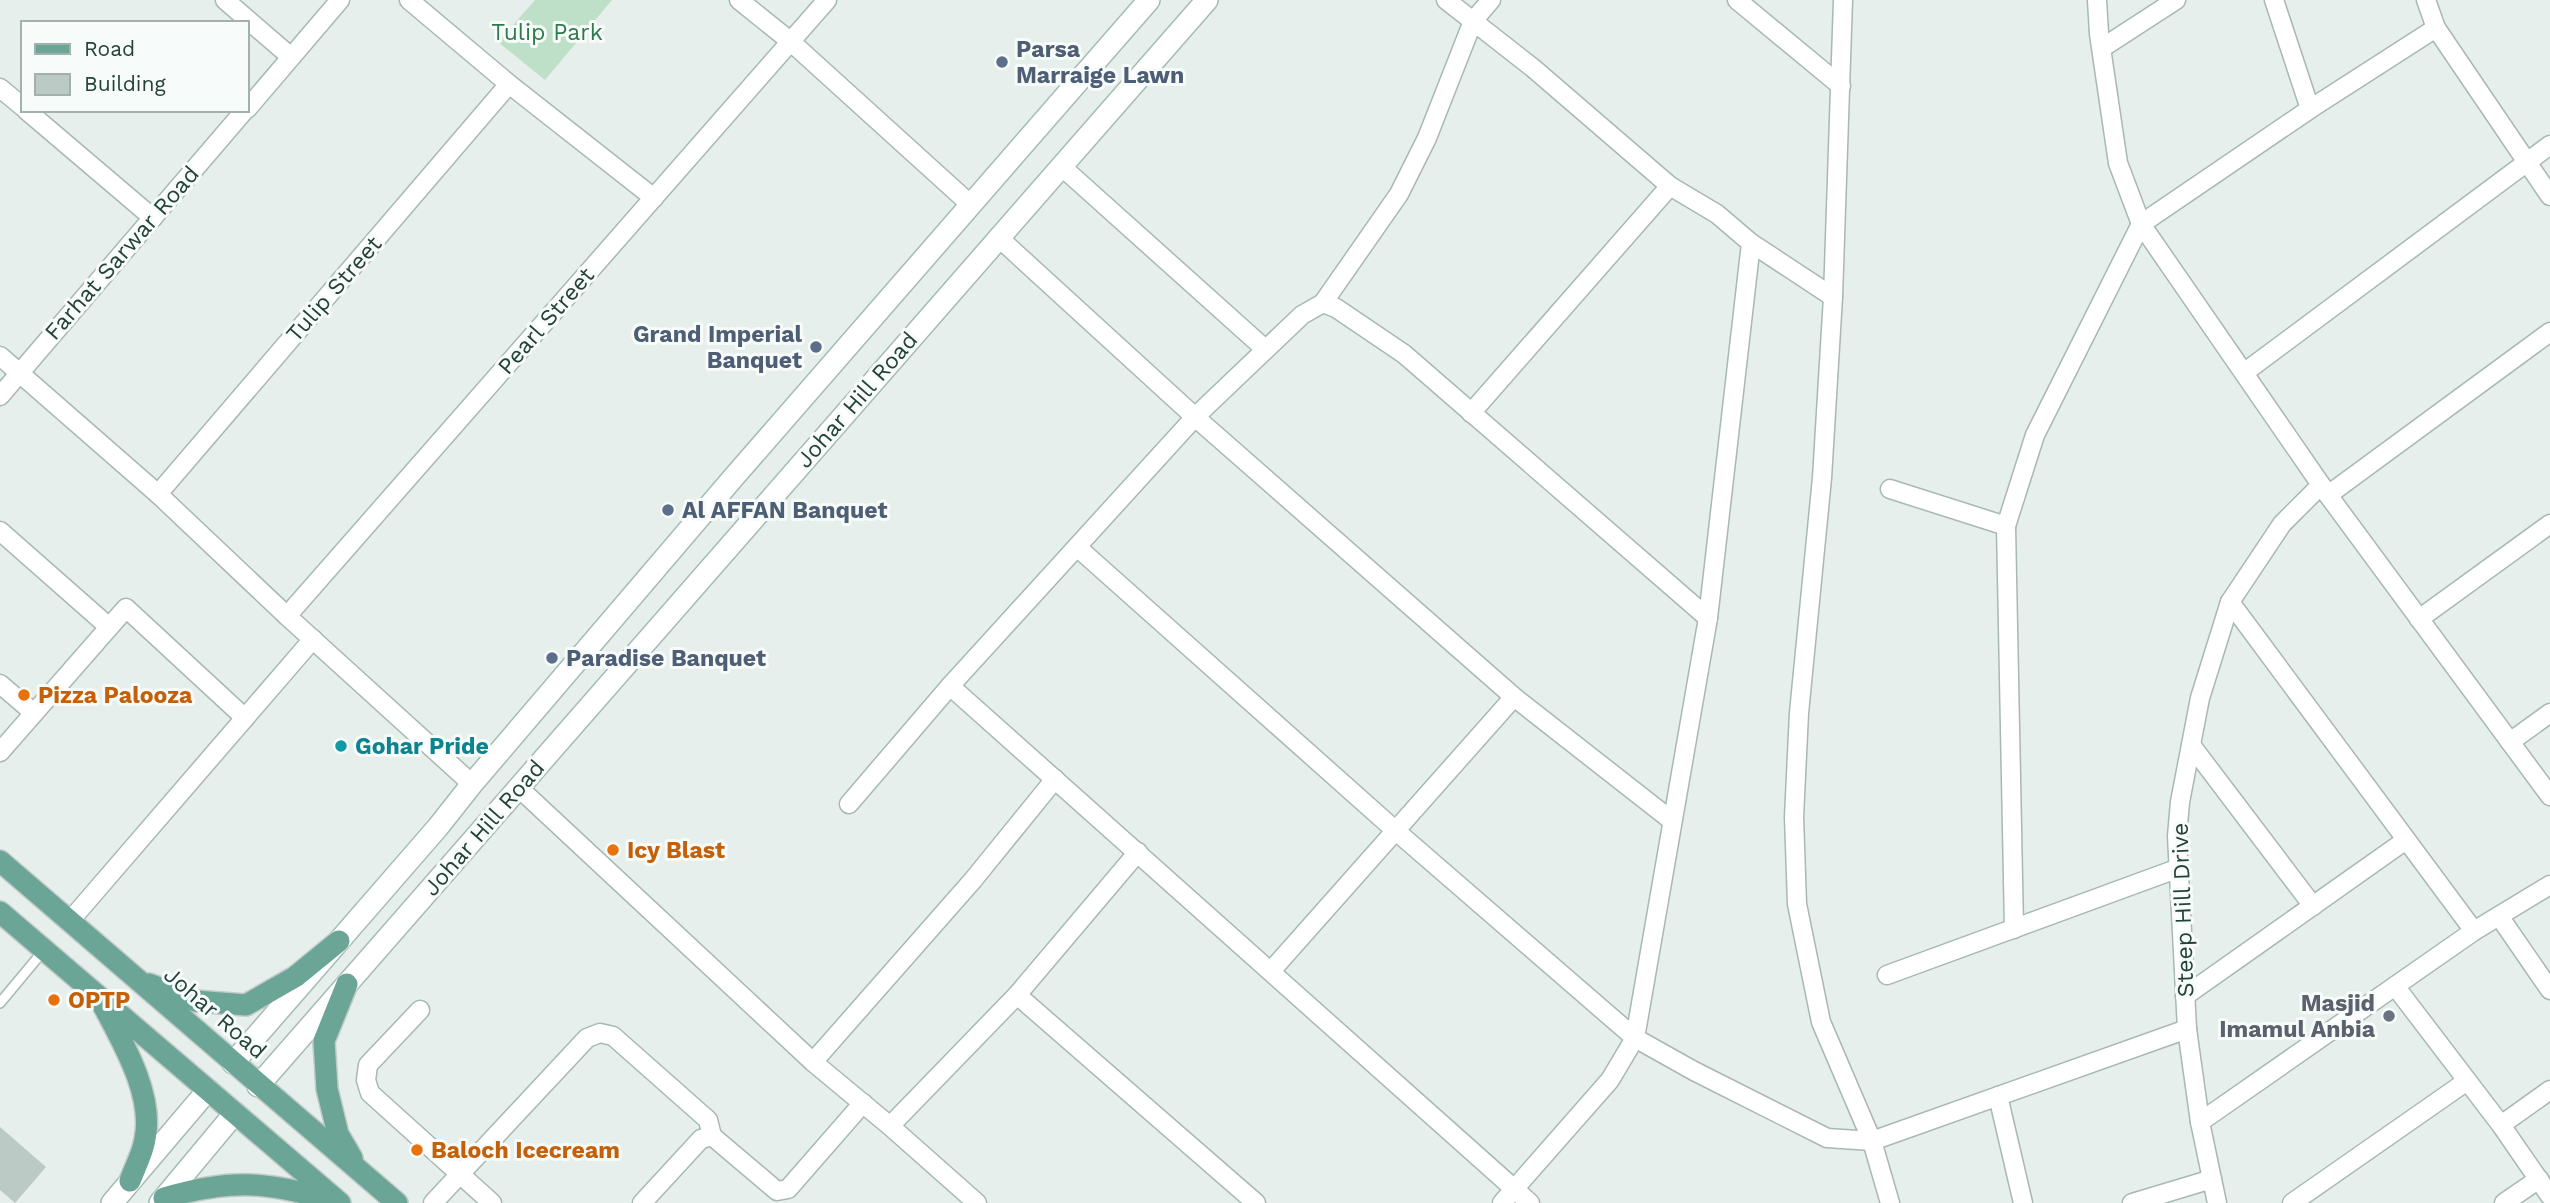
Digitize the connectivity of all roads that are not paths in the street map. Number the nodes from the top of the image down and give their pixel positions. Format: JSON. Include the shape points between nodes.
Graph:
{"nodes":[{"id":1,"x":225,"y":0,"type":"edge"},
{"id":2,"x":340,"y":0,"type":"edge"},
{"id":3,"x":409,"y":0,"type":"edge"},
{"id":4,"x":740,"y":0,"type":"edge"},
{"id":5,"x":827,"y":0,"type":"edge"},
{"id":6,"x":1149,"y":0,"type":"edge"},
{"id":7,"x":1207,"y":0,"type":"edge"},
{"id":8,"x":1446,"y":0,"type":"edge"},
{"id":9,"x":1491,"y":0,"type":"edge"},
{"id":10,"x":1737,"y":0,"type":"edge"},
{"id":11,"x":1843,"y":0,"type":"edge"},
{"id":12,"x":2097,"y":0,"type":"edge"},
{"id":13,"x":2175,"y":0,"type":"edge"},
{"id":14,"x":2274,"y":0,"type":"edge"},
{"id":15,"x":2427,"y":0,"type":"edge"},
{"id":16,"x":1473,"y":21,"type":"junction"},
{"id":17,"x":2436,"y":28,"type":"junction"},
{"id":18,"x":790,"y":41,"type":"junction"},
{"id":19,"x":2102,"y":48,"type":"junction"},
{"id":20,"x":291,"y":57,"type":"junction"},
{"id":21,"x":509,"y":84,"type":"junction"},
{"id":22,"x":1841,"y":86,"type":"junction"},
{"id":23,"x":0,"y":88,"type":"edge"},
{"id":24,"x":21,"y":106,"type":"edge"},
{"id":25,"x":248,"y":107,"type":"edge"},
{"id":26,"x":2310,"y":109,"type":"junction"},
{"id":27,"x":28,"y":112,"type":"edge"},
{"id":28,"x":243,"y":112,"type":"edge"},
{"id":29,"x":2550,"y":145,"type":"edge"},
{"id":30,"x":2526,"y":162,"type":"junction"},
{"id":31,"x":1060,"y":166,"type":"junction"},
{"id":32,"x":1671,"y":186,"type":"junction"},
{"id":33,"x":2550,"y":195,"type":"edge"},
{"id":34,"x":654,"y":198,"type":"junction"},
{"id":35,"x":971,"y":205,"type":"junction"},
{"id":36,"x":153,"y":218,"type":"junction"},
{"id":37,"x":2141,"y":224,"type":"junction"},
{"id":38,"x":998,"y":237,"type":"junction"},
{"id":39,"x":1751,"y":243,"type":"junction"},
{"id":40,"x":1833,"y":297,"type":"junction"},
{"id":41,"x":1323,"y":303,"type":"junction"},
{"id":42,"x":2550,"y":332,"type":"edge"},
{"id":43,"x":1265,"y":349,"type":"junction"},
{"id":44,"x":0,"y":356,"type":"edge"},
{"id":45,"x":2245,"y":372,"type":"junction"},
{"id":46,"x":19,"y":373,"type":"junction"},
{"id":47,"x":0,"y":396,"type":"edge"},
{"id":48,"x":1471,"y":412,"type":"junction"},
{"id":49,"x":1195,"y":417,"type":"junction"},
{"id":50,"x":1890,"y":489,"type":"dead end"},
{"id":51,"x":2325,"y":490,"type":"junction"},
{"id":52,"x":158,"y":494,"type":"junction"},
{"id":53,"x":2550,"y":524,"type":"edge"},
{"id":54,"x":2007,"y":526,"type":"junction"},
{"id":55,"x":0,"y":531,"type":"edge"},
{"id":56,"x":1077,"y":547,"type":"junction"},
{"id":57,"x":2231,"y":602,"type":"junction"},
{"id":58,"x":287,"y":616,"type":"junction"},
{"id":59,"x":1708,"y":618,"type":"junction"},
{"id":60,"x":2419,"y":619,"type":"junction"},
{"id":61,"x":109,"y":627,"type":"junction"},
{"id":62,"x":313,"y":639,"type":"junction"},
{"id":63,"x":0,"y":684,"type":"edge"},
{"id":64,"x":950,"y":686,"type":"junction"},
{"id":65,"x":1514,"y":697,"type":"junction"},
{"id":66,"x":34,"y":713,"type":"junction"},
{"id":67,"x":2550,"y":713,"type":"edge"},
{"id":68,"x":245,"y":718,"type":"junction"},
{"id":69,"x":2510,"y":742,"type":"junction"},
{"id":70,"x":2191,"y":745,"type":"junction"},
{"id":71,"x":0,"y":752,"type":"edge"},
{"id":72,"x":1055,"y":779,"type":"junction"},
{"id":73,"x":472,"y":784,"type":"junction"},
{"id":74,"x":519,"y":788,"type":"junction"},
{"id":75,"x":2550,"y":796,"type":"edge"},
{"id":76,"x":849,"y":804,"type":"dead end"},
{"id":77,"x":1671,"y":820,"type":"junction"},
{"id":78,"x":1395,"y":831,"type":"junction"},
{"id":79,"x":2406,"y":840,"type":"junction"},
{"id":80,"x":1138,"y":852,"type":"junction"},
{"id":81,"x":0,"y":861,"type":"edge"},
{"id":82,"x":2179,"y":869,"type":"junction"},
{"id":83,"x":2550,"y":886,"type":"edge"},
{"id":84,"x":370,"y":905,"type":"junction"},
{"id":85,"x":2313,"y":906,"type":"junction"},
{"id":86,"x":0,"y":912,"type":"edge"},
{"id":87,"x":2499,"y":916,"type":"junction"},
{"id":88,"x":69,"y":922,"type":"junction"},
{"id":89,"x":400,"y":924,"type":"junction"},
{"id":90,"x":2014,"y":929,"type":"junction"},
{"id":91,"x":2474,"y":931,"type":"junction"},
{"id":92,"x":339,"y":942,"type":"junction"},
{"id":93,"x":45,"y":950,"type":"junction"},
{"id":94,"x":1271,"y":971,"type":"junction"},
{"id":95,"x":1887,"y":975,"type":"dead end"},
{"id":96,"x":137,"y":980,"type":"junction"},
{"id":97,"x":347,"y":984,"type":"junction"},
{"id":98,"x":2395,"y":986,"type":"junction"},
{"id":99,"x":2550,"y":990,"type":"edge"},
{"id":100,"x":97,"y":995,"type":"junction"},
{"id":101,"x":1017,"y":995,"type":"junction"},
{"id":102,"x":2185,"y":996,"type":"junction"},
{"id":103,"x":0,"y":1003,"type":"edge"},
{"id":104,"x":420,"y":1010,"type":"dead end"},
{"id":105,"x":2188,"y":1029,"type":"junction"},
{"id":106,"x":1635,"y":1038,"type":"junction"},
{"id":107,"x":813,"y":1062,"type":"junction"},
{"id":108,"x":233,"y":1063,"type":"junction"},
{"id":109,"x":2467,"y":1081,"type":"junction"},
{"id":110,"x":258,"y":1086,"type":"junction"},
{"id":111,"x":208,"y":1090,"type":"junction"},
{"id":112,"x":2550,"y":1090,"type":"edge"},
{"id":113,"x":1998,"y":1096,"type":"junction"},
{"id":114,"x":863,"y":1103,"type":"junction"},
{"id":115,"x":235,"y":1113,"type":"junction"},
{"id":116,"x":2200,"y":1122,"type":"junction"},
{"id":117,"x":2501,"y":1125,"type":"junction"},
{"id":118,"x":890,"y":1126,"type":"junction"},
{"id":119,"x":712,"y":1136,"type":"junction"},
{"id":120,"x":1872,"y":1141,"type":"junction"},
{"id":121,"x":460,"y":1173,"type":"junction"},
{"id":122,"x":363,"y":1176,"type":"junction"},
{"id":123,"x":2212,"y":1179,"type":"junction"},
{"id":124,"x":2539,"y":1180,"type":"junction"},
{"id":125,"x":130,"y":1181,"type":"junction"},
{"id":126,"x":1508,"y":1196,"type":"edge"},
{"id":127,"x":2550,"y":1196,"type":"edge"},
{"id":128,"x":162,"y":1200,"type":"edge"},
{"id":129,"x":111,"y":1203,"type":"edge"},
{"id":130,"x":339,"y":1203,"type":"edge"},
{"id":131,"x":397,"y":1203,"type":"edge"},
{"id":132,"x":433,"y":1203,"type":"edge"},
{"id":133,"x":492,"y":1203,"type":"edge"},
{"id":134,"x":642,"y":1203,"type":"edge"},
{"id":135,"x":977,"y":1203,"type":"edge"},
{"id":136,"x":1256,"y":1203,"type":"edge"},
{"id":137,"x":1530,"y":1203,"type":"edge"},
{"id":138,"x":1890,"y":1203,"type":"edge"},
{"id":139,"x":2022,"y":1203,"type":"edge"},
{"id":140,"x":2132,"y":1203,"type":"edge"},
{"id":141,"x":2217,"y":1203,"type":"edge"},
{"id":142,"x":2292,"y":1203,"type":"edge"},
{"id":143,"x":2504,"y":1203,"type":"edge"}],
"edges":[{"from":1,"to":20,"type":"street"},
{"from":2,"to":20,"type":"street","name":"Farhat Sarwar Road"},
{"from":3,"to":21,"type":"street"},
{"from":4,"to":18,"type":"street"},
{"from":5,"to":18,"type":"street","name":"Pearl Street"},
{"from":6,"to":35,"type":"street","name":"Johar Hill Road"},
{"from":7,"to":31,"type":"street","name":"Johar Hill Road"},
{"from":8,"to":16,"type":"street"},
{"from":9,"to":16,"type":"street"},
{"from":10,"to":22,"type":"street"},
{"from":11,"to":22,"type":"street"},
{"from":12,"to":19,"type":"street"},
{"from":13,"to":19,"type":"street"},
{"from":14,"to":26,"type":"street"},
{"from":15,"to":17,"type":"street"},
{"from":16,"to":32,"type":"street"},
{"from":16,"to":41,"type":"street","via":[[1427,138],[1399,194]]},
{"from":17,"to":26,"type":"street"},
{"from":17,"to":30,"type":"street"},
{"from":18,"to":34,"type":"street","name":"Pearl Street"},
{"from":18,"to":35,"type":"street"},
{"from":19,"to":37,"type":"street","via":[[2118,163]]},
{"from":20,"to":25,"type":"street","name":"Farhat Sarwar Road"},
{"from":21,"to":34,"type":"street"},
{"from":21,"to":52,"type":"street","name":"Tulip Street"},
{"from":22,"to":40,"type":"street"},
{"from":23,"to":24,"type":"street"},
{"from":26,"to":37,"type":"street"},
{"from":27,"to":36,"type":"street"},
{"from":28,"to":36,"type":"street","name":"Farhat Sarwar Road"},
{"from":29,"to":30,"type":"street"},
{"from":30,"to":33,"type":"street"},
{"from":30,"to":45,"type":"street"},
{"from":31,"to":38,"type":"street","name":"Johar Hill Road"},
{"from":31,"to":43,"type":"street"},
{"from":32,"to":39,"type":"street","via":[[1717,214]]},
{"from":32,"to":48,"type":"street"},
{"from":34,"to":58,"type":"street","name":"Pearl Street"},
{"from":35,"to":73,"type":"street","name":"Johar Hill Road"},
{"from":36,"to":46,"type":"street","name":"Farhat Sarwar Road"},
{"from":37,"to":45,"type":"street"},
{"from":37,"to":54,"type":"street","via":[[2035,435]]},
{"from":38,"to":49,"type":"street"},
{"from":38,"to":74,"type":"street","name":"Johar Hill Road"},
{"from":39,"to":40,"type":"street"},
{"from":39,"to":59,"type":"street"},
{"from":40,"to":120,"type":"street","via":[[1822,478],[1799,713],[1794,817],[1797,904],[1821,1023]]},
{"from":41,"to":43,"type":"street","via":[[1302,315]]},
{"from":41,"to":48,"type":"street","via":[[1404,354]]},
{"from":42,"to":51,"type":"street","name":"Steep Hill Drive"},
{"from":43,"to":49,"type":"street"},
{"from":44,"to":46,"type":"street"},
{"from":45,"to":51,"type":"street"},
{"from":46,"to":47,"type":"street","name":"Farhat Sarwar Road"},
{"from":46,"to":52,"type":"street"},
{"from":48,"to":59,"type":"street"},
{"from":49,"to":56,"type":"street"},
{"from":49,"to":65,"type":"street"},
{"from":50,"to":54,"type":"street"},
{"from":51,"to":57,"type":"street","name":"Steep Hill Drive","via":[[2282,524]]},
{"from":51,"to":60,"type":"street"},
{"from":52,"to":58,"type":"street"},
{"from":53,"to":60,"type":"street"},
{"from":54,"to":90,"type":"street"},
{"from":55,"to":61,"type":"street"},
{"from":56,"to":64,"type":"street"},
{"from":56,"to":78,"type":"street"},
{"from":57,"to":70,"type":"street","name":"Steep Hill Drive","via":[[2200,698]]},
{"from":57,"to":79,"type":"street"},
{"from":58,"to":62,"type":"street"},
{"from":59,"to":77,"type":"street"},
{"from":60,"to":69,"type":"street"},
{"from":61,"to":66,"type":"street"},
{"from":61,"to":68,"type":"street","via":[[126,608]]},
{"from":62,"to":68,"type":"street"},
{"from":62,"to":73,"type":"street"},
{"from":63,"to":66,"type":"street"},
{"from":64,"to":72,"type":"street"},
{"from":64,"to":76,"type":"street"},
{"from":65,"to":77,"type":"street"},
{"from":65,"to":78,"type":"street"},
{"from":66,"to":71,"type":"street"},
{"from":67,"to":69,"type":"street"},
{"from":68,"to":88,"type":"street"},
{"from":69,"to":75,"type":"street"},
{"from":70,"to":82,"type":"street","name":"Steep Hill Drive","via":[[2180,802]]},
{"from":70,"to":85,"type":"street"},
{"from":72,"to":80,"type":"street"},
{"from":72,"to":107,"type":"street"},
{"from":73,"to":84,"type":"street","name":"Johar Hill Road"},
{"from":74,"to":89,"type":"street","name":"Johar Hill Road"},
{"from":74,"to":107,"type":"street"},
{"from":77,"to":106,"type":"street"},
{"from":78,"to":94,"type":"street"},
{"from":78,"to":106,"type":"street"},
{"from":79,"to":85,"type":"street"},
{"from":79,"to":91,"type":"street"},
{"from":80,"to":94,"type":"street"},
{"from":80,"to":101,"type":"street"},
{"from":81,"to":88,"type":"main road","name":"Johar Road"},
{"from":82,"to":90,"type":"street"},
{"from":82,"to":102,"type":"street","name":"Steep Hill Drive"},
{"from":83,"to":87,"type":"street"},
{"from":84,"to":89,"type":"street"},
{"from":84,"to":92,"type":"street","name":"Johar Hill Road"},
{"from":85,"to":102,"type":"street"},
{"from":86,"to":93,"type":"main road"},
{"from":87,"to":91,"type":"street"},
{"from":87,"to":99,"type":"street"},
{"from":88,"to":96,"type":"main road","name":"Johar Road"},
{"from":89,"to":97,"type":"street","name":"Johar Hill Road"},
{"from":90,"to":95,"type":"street"},
{"from":91,"to":98,"type":"street"},
{"from":92,"to":96,"type":"main road","via":[[295,977],[246,1005],[195,1001]]},
{"from":92,"to":108,"type":"street","name":"Johar Hill Road"},
{"from":93,"to":100,"type":"main road"},
{"from":93,"to":103,"type":"lane"},
{"from":94,"to":126,"type":"street"},
{"from":96,"to":108,"type":"main road","name":"Johar Road"},
{"from":97,"to":110,"type":"street","name":"Johar Hill Road"},
{"from":97,"to":122,"type":"main road","via":[[324,1041],[327,1089],[338,1133]]},
{"from":98,"to":109,"type":"street"},
{"from":98,"to":116,"type":"street"},
{"from":100,"to":111,"type":"main road"},
{"from":100,"to":125,"type":"main road","via":[[125,1045],[144,1098],[145,1139]]},
{"from":101,"to":118,"type":"street"},
{"from":101,"to":136,"type":"street"},
{"from":102,"to":105,"type":"street","name":"Steep Hill Drive"},
{"from":104,"to":121,"type":"street","via":[[368,1065],[366,1080],[370,1093]]},
{"from":105,"to":113,"type":"street"},
{"from":105,"to":116,"type":"street","name":"Steep Hill Drive"},
{"from":106,"to":120,"type":"street","via":[[1827,1138]]},
{"from":106,"to":126,"type":"street","via":[[1610,1080]]},
{"from":107,"to":114,"type":"street"},
{"from":108,"to":110,"type":"main road","name":"Johar Road"},
{"from":109,"to":117,"type":"street"},
{"from":109,"to":142,"type":"street"},
{"from":110,"to":122,"type":"main road","name":"Johar Road"},
{"from":111,"to":115,"type":"main road"},
{"from":111,"to":125,"type":"street"},
{"from":112,"to":117,"type":"street"},
{"from":113,"to":120,"type":"street"},
{"from":113,"to":139,"type":"street"},
{"from":114,"to":118,"type":"street"},
{"from":114,"to":119,"type":"street","via":[[788,1189],[777,1191]]},
{"from":115,"to":128,"type":"street"},
{"from":115,"to":130,"type":"main road"},
{"from":116,"to":123,"type":"street","name":"Steep Hill Drive"},
{"from":117,"to":124,"type":"street"},
{"from":118,"to":135,"type":"street"},
{"from":119,"to":121,"type":"street","via":[[708,1121],[613,1036],[600,1033],[586,1038]]},
{"from":119,"to":134,"type":"street","via":[[701,1139]]},
{"from":120,"to":138,"type":"street"},
{"from":121,"to":132,"type":"street"},
{"from":121,"to":133,"type":"street"},
{"from":122,"to":131,"type":"main road","name":"Johar Road"},
{"from":123,"to":140,"type":"street"},
{"from":123,"to":141,"type":"street","name":"Steep Hill Drive"},
{"from":124,"to":127,"type":"street"},
{"from":124,"to":143,"type":"street"},
{"from":125,"to":129,"type":"street"},
{"from":126,"to":137,"type":"street"},
{"from":128,"to":130,"type":"main road","via":[[202,1187],[243,1183],[292,1189]]}]}
